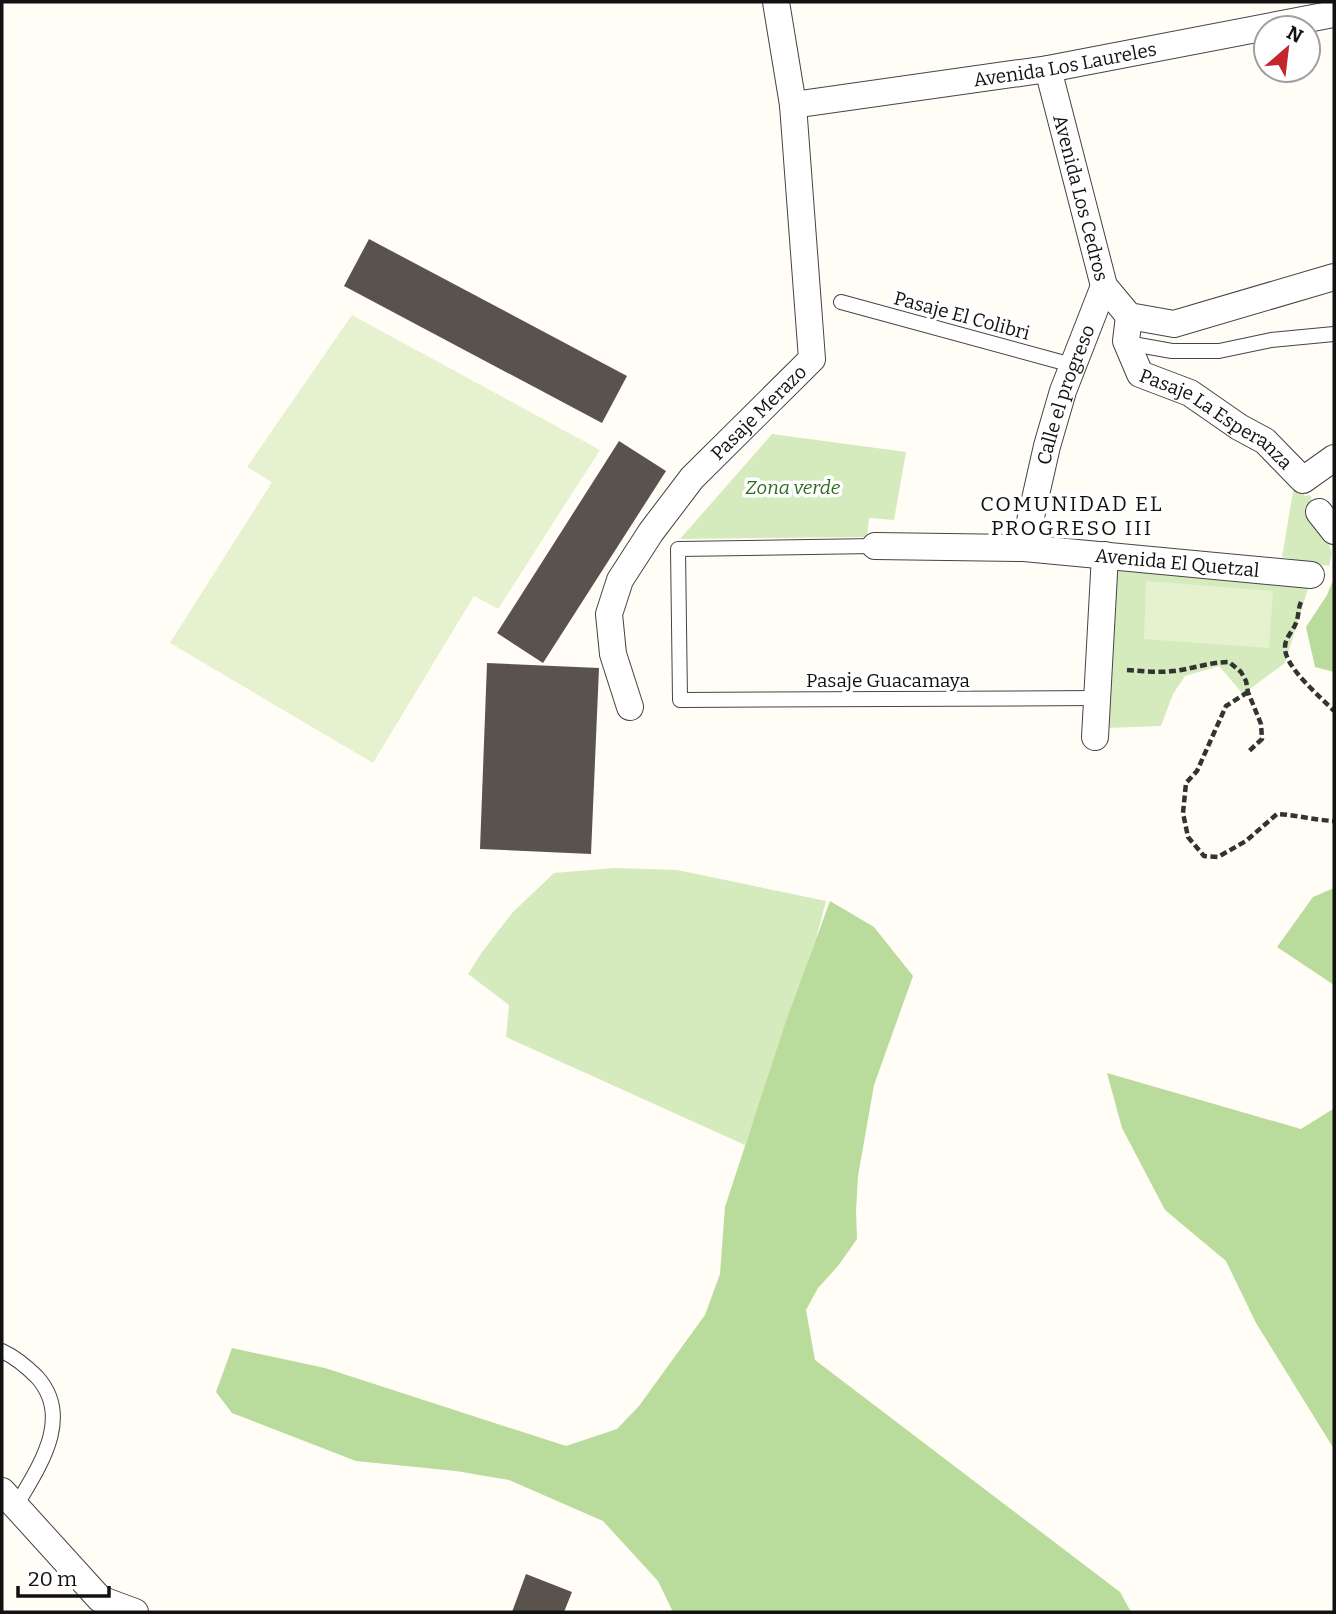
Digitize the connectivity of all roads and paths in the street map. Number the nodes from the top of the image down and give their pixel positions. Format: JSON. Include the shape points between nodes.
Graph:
{"nodes":[{"id":1,"x":776,"y":2,"type":"edge"},
{"id":2,"x":1334,"y":15,"type":"edge"},
{"id":3,"x":1048,"y":69,"type":"junction"},
{"id":4,"x":793,"y":105,"type":"junction"},
{"id":5,"x":1334,"y":277,"type":"edge"},
{"id":6,"x":1104,"y":285,"type":"junction"},
{"id":7,"x":841,"y":302,"type":"dead end"},
{"id":8,"x":1129,"y":316,"type":"junction"},
{"id":9,"x":1334,"y":334,"type":"edge"},
{"id":10,"x":1127,"y":343,"type":"junction"},
{"id":11,"x":1072,"y":365,"type":"junction"},
{"id":12,"x":1334,"y":458,"type":"edge"},
{"id":13,"x":875,"y":546,"type":"joint"},
{"id":14,"x":1024,"y":548,"type":"junction"},
{"id":15,"x":1105,"y":555,"type":"junction"},
{"id":16,"x":1307,"y":586,"type":"joint"},
{"id":17,"x":1098,"y":669,"type":"junction"},
{"id":18,"x":1248,"y":692,"type":"junction"},
{"id":19,"x":1097,"y":698,"type":"junction"},
{"id":20,"x":630,"y":707,"type":"dead end"},
{"id":21,"x":1334,"y":711,"type":"edge"},
{"id":22,"x":1095,"y":737,"type":"dead end"},
{"id":23,"x":1248,"y":752,"type":"dead end"},
{"id":24,"x":1334,"y":821,"type":"edge"},
{"id":25,"x":2,"y":1351,"type":"edge"},
{"id":26,"x":9,"y":1498,"type":"edge"},
{"id":27,"x":96,"y":1606,"type":"edge"},
{"id":28,"x":135,"y":1612,"type":"edge"}],
"edges":[{"from":1,"to":4,"type":"street","name":"Pasaje Merazo"},
{"from":2,"to":3,"type":"street","name":"Avenida Los Laureles"},
{"from":3,"to":4,"type":"street","name":"Avenida Los Laureles"},
{"from":3,"to":6,"type":"street","name":"Avenida Los Cedros"},
{"from":4,"to":20,"type":"street","name":"Pasaje Merazo","via":[[812,359],[692,478],[620,580],[609,614],[613,653]]},
{"from":5,"to":8,"type":"street","via":[[1174,324]]},
{"from":6,"to":8,"type":"street","name":"Avenida Los Cedros"},
{"from":6,"to":11,"type":"street","name":"Calle el progreso"},
{"from":7,"to":11,"type":"lane","name":"Pasaje El Colibri"},
{"from":8,"to":10,"type":"street","name":"Pasaje La Esperanza"},
{"from":9,"to":10,"type":"lane","via":[[1219,351],[1172,351]]},
{"from":10,"to":12,"type":"street","name":"Pasaje La Esperanza","via":[[1140,373],[1190,393],[1265,441],[1304,480]]},
{"from":11,"to":14,"type":"street","name":"Calle el progreso","via":[[1047,446]]},
{"from":13,"to":14,"type":"street","name":"Avenida El Quetzal"},
{"from":13,"to":19,"type":"lane","name":"Pasaje Guacamaya","via":[[678,549],[680,700]]},
{"from":14,"to":15,"type":"street","name":"Avenida El Quetzal"},
{"from":15,"to":16,"type":"street","name":"Avenida El Quetzal"},
{"from":15,"to":17,"type":"street"},
{"from":16,"to":21,"type":"path","via":[[1284,650],[1290,665]]},
{"from":17,"to":18,"type":"path","via":[[1170,672],[1229,662],[1241,672]]},
{"from":17,"to":19,"type":"street"},
{"from":18,"to":23,"type":"path","via":[[1262,739]]},
{"from":18,"to":24,"type":"path","via":[[1226,706],[1186,783],[1183,813],[1188,837],[1204,856],[1218,857],[1246,841],[1277,814]]},
{"from":19,"to":22,"type":"street"},
{"from":25,"to":26,"type":"lane","via":[[29,1369],[45,1387],[53,1422],[39,1467]]},
{"from":26,"to":27,"type":"street"},
{"from":27,"to":28,"type":"street"}]}
